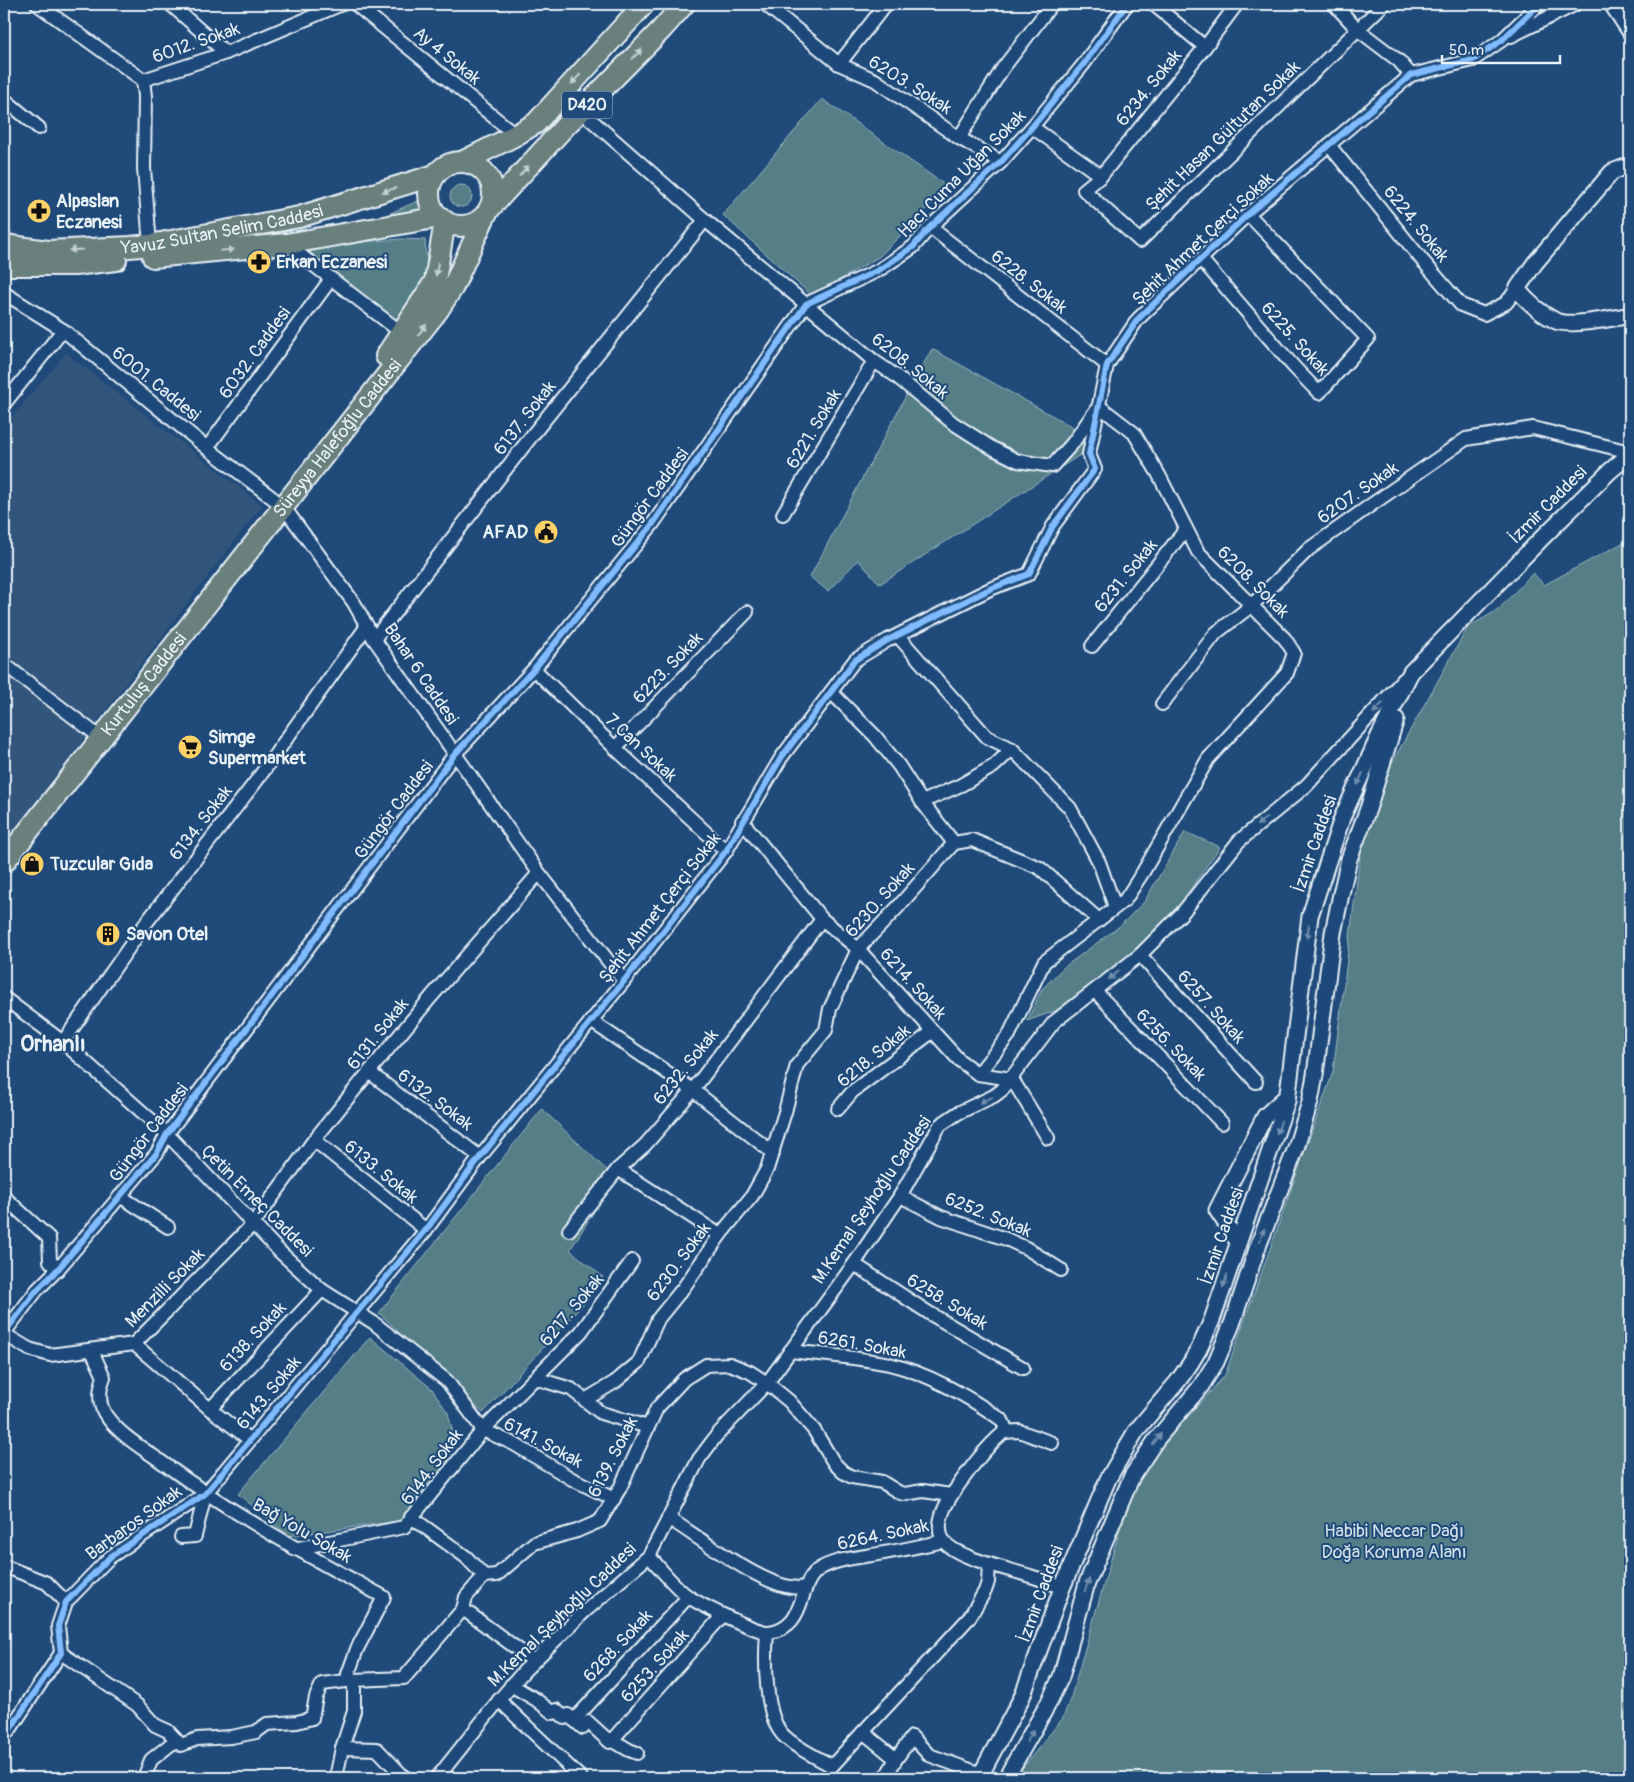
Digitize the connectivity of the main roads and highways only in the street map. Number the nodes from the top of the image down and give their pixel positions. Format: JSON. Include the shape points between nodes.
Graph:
{"nodes":[{"id":1,"x":644,"y":4,"type":"edge"},
{"id":2,"x":684,"y":4,"type":"edge"},
{"id":3,"x":462,"y":162,"type":"junction"},
{"id":4,"x":435,"y":175,"type":"junction"},
{"id":5,"x":488,"y":211,"type":"junction"},
{"id":6,"x":442,"y":219,"type":"junction"},
{"id":7,"x":4,"y":245,"type":"edge"},
{"id":8,"x":4,"y":264,"type":"edge"},
{"id":9,"x":283,"y":506,"type":"junction"},
{"id":10,"x":4,"y":862,"type":"edge"}],
"edges":[{"from":1,"to":3,"type":"main road","number":"D420","one_way":true,"via":[[536,123]]},
{"from":5,"to":2,"type":"main road","name":"Süreyya Halefoğlu Caddesi","number":"D420","one_way":true},
{"from":3,"to":4,"type":"main road","via":[[452,163]]},
{"from":3,"to":5,"type":"main road","via":[[481,168],[488,176],[493,196]]},
{"from":4,"to":6,"type":"main road","via":[[431,184],[431,204]]},
{"from":4,"to":7,"type":"main road","name":"Yavuz Sultan Selim Caddesi","one_way":true,"via":[[300,218],[150,245],[48,251]]},
{"from":5,"to":6,"type":"main road","via":[[476,222],[466,225],[454,225]]},
{"from":9,"to":5,"type":"main road","name":"Süreyya Halefoğlu Caddesi","one_way":true,"via":[[438,310],[453,287]]},
{"from":8,"to":6,"type":"main road","name":"Yavuz Sultan Selim Caddesi","one_way":true,"via":[[75,265],[286,244]]},
{"from":6,"to":9,"type":"main road","name":"Süreyya Halefoğlu Caddesi","one_way":true,"via":[[435,281]]},
{"from":9,"to":10,"type":"main road","name":"Kurtuluş Caddesi"}]}
